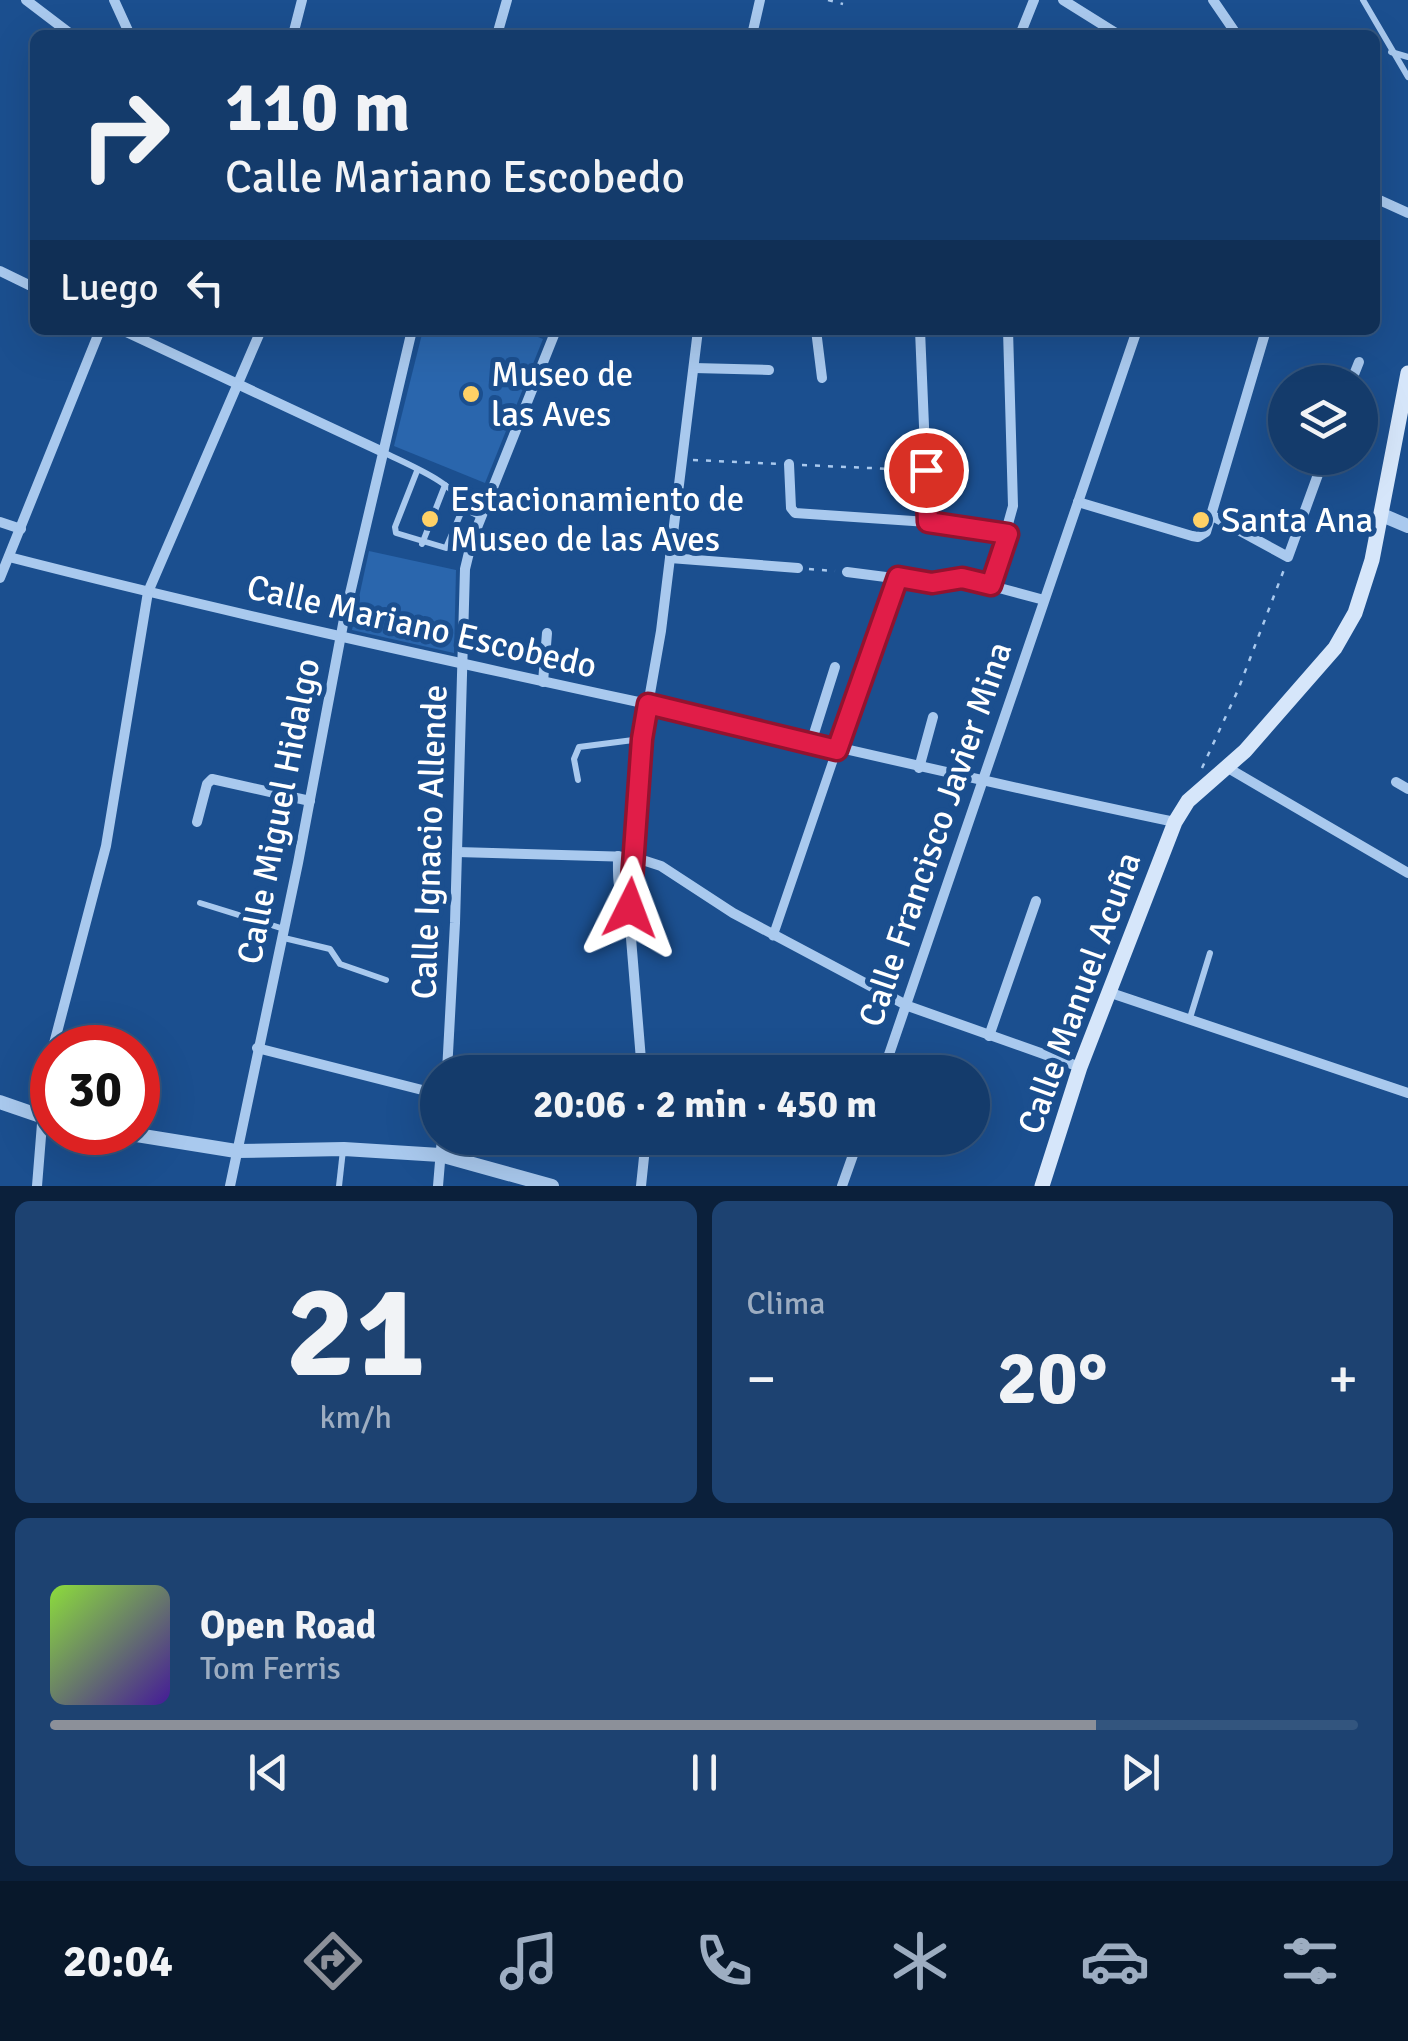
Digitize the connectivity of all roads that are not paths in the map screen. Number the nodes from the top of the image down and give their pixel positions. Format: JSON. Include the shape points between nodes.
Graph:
{"nodes":[{"id":1,"x":26,"y":0,"type":"edge"},
{"id":2,"x":114,"y":0,"type":"edge"},
{"id":3,"x":302,"y":0,"type":"edge"},
{"id":4,"x":506,"y":0,"type":"edge"},
{"id":5,"x":760,"y":0,"type":"edge"},
{"id":6,"x":1034,"y":0,"type":"edge"},
{"id":7,"x":1063,"y":0,"type":"edge"},
{"id":8,"x":1214,"y":0,"type":"edge"},
{"id":9,"x":1362,"y":0,"type":"edge"},
{"id":10,"x":65,"y":30,"type":"edge"},
{"id":11,"x":128,"y":30,"type":"edge"},
{"id":12,"x":294,"y":30,"type":"edge"},
{"id":13,"x":497,"y":30,"type":"edge"},
{"id":14,"x":753,"y":30,"type":"edge"},
{"id":15,"x":1022,"y":30,"type":"edge"},
{"id":16,"x":1111,"y":30,"type":"edge"},
{"id":17,"x":1234,"y":30,"type":"edge"},
{"id":18,"x":1379,"y":30,"type":"edge"},
{"id":19,"x":1380,"y":32,"type":"edge"},
{"id":20,"x":1391,"y":52,"type":"junction"},
{"id":21,"x":1408,"y":57,"type":"edge"},
{"id":22,"x":1408,"y":76,"type":"edge"},
{"id":23,"x":1380,"y":200,"type":"edge"},
{"id":24,"x":1408,"y":214,"type":"edge"},
{"id":25,"x":0,"y":271,"type":"edge"},
{"id":26,"x":30,"y":286,"type":"edge"},
{"id":27,"x":98,"y":335,"type":"edge"},
{"id":28,"x":133,"y":335,"type":"edge"},
{"id":29,"x":259,"y":335,"type":"edge"},
{"id":30,"x":411,"y":335,"type":"edge"},
{"id":31,"x":554,"y":335,"type":"edge"},
{"id":32,"x":697,"y":335,"type":"edge"},
{"id":33,"x":817,"y":335,"type":"edge"},
{"id":34,"x":920,"y":335,"type":"edge"},
{"id":35,"x":1008,"y":335,"type":"edge"},
{"id":36,"x":1135,"y":335,"type":"edge"},
{"id":37,"x":1265,"y":335,"type":"edge"},
{"id":38,"x":1359,"y":362,"type":"dead end"},
{"id":39,"x":1358,"y":365,"type":"edge"},
{"id":40,"x":694,"y":368,"type":"junction"},
{"id":41,"x":769,"y":370,"type":"dead end"},
{"id":42,"x":1408,"y":374,"type":"edge"},
{"id":43,"x":822,"y":378,"type":"dead end"},
{"id":44,"x":237,"y":383,"type":"junction"},
{"id":45,"x":383,"y":452,"type":"junction"},
{"id":46,"x":790,"y":464,"type":"road end"},
{"id":47,"x":417,"y":470,"type":"junction"},
{"id":48,"x":1318,"y":475,"type":"edge"},
{"id":49,"x":444,"y":485,"type":"junction"},
{"id":50,"x":1078,"y":502,"type":"junction"},
{"id":51,"x":463,"y":508,"type":"junction"},
{"id":52,"x":1211,"y":515,"type":"junction"},
{"id":53,"x":1382,"y":515,"type":"junction"},
{"id":54,"x":481,"y":517,"type":"junction"},
{"id":55,"x":0,"y":522,"type":"edge"},
{"id":56,"x":928,"y":522,"type":"junction"},
{"id":57,"x":1408,"y":526,"type":"edge"},
{"id":58,"x":20,"y":529,"type":"junction"},
{"id":59,"x":1008,"y":534,"type":"junction"},
{"id":60,"x":422,"y":544,"type":"junction"},
{"id":61,"x":9,"y":557,"type":"junction"},
{"id":62,"x":670,"y":558,"type":"junction"},
{"id":63,"x":798,"y":568,"type":"road end"},
{"id":64,"x":847,"y":572,"type":"road end"},
{"id":65,"x":898,"y":577,"type":"junction"},
{"id":66,"x":0,"y":578,"type":"edge"},
{"id":67,"x":991,"y":585,"type":"junction"},
{"id":68,"x":148,"y":592,"type":"junction"},
{"id":69,"x":1044,"y":600,"type":"junction"},
{"id":70,"x":548,"y":633,"type":"dead end"},
{"id":71,"x":340,"y":638,"type":"junction"},
{"id":72,"x":462,"y":664,"type":"junction"},
{"id":73,"x":835,"y":667,"type":"dead end"},
{"id":74,"x":544,"y":682,"type":"junction"},
{"id":75,"x":648,"y":704,"type":"junction"},
{"id":76,"x":934,"y":716,"type":"dead end"},
{"id":77,"x":642,"y":739,"type":"junction"},
{"id":78,"x":811,"y":743,"type":"junction"},
{"id":79,"x":837,"y":750,"type":"junction"},
{"id":80,"x":920,"y":768,"type":"junction"},
{"id":81,"x":1228,"y":768,"type":"junction"},
{"id":82,"x":578,"y":780,"type":"dead end"},
{"id":83,"x":984,"y":782,"type":"junction"},
{"id":84,"x":1396,"y":782,"type":"dead end"},
{"id":85,"x":1408,"y":789,"type":"edge"},
{"id":86,"x":310,"y":801,"type":"junction"},
{"id":87,"x":198,"y":822,"type":"dead end"},
{"id":88,"x":1175,"y":822,"type":"junction"},
{"id":89,"x":457,"y":852,"type":"junction"},
{"id":90,"x":618,"y":856,"type":"junction"},
{"id":91,"x":633,"y":856,"type":"junction"},
{"id":92,"x":1408,"y":873,"type":"edge"},
{"id":93,"x":1036,"y":902,"type":"dead end"},
{"id":94,"x":200,"y":903,"type":"dead end"},
{"id":95,"x":630,"y":908,"type":"junction"},
{"id":96,"x":283,"y":933,"type":"junction"},
{"id":97,"x":774,"y":936,"type":"junction"},
{"id":98,"x":1210,"y":953,"type":"dead end"},
{"id":99,"x":386,"y":980,"type":"dead end"},
{"id":100,"x":1108,"y":992,"type":"junction"},
{"id":101,"x":908,"y":1006,"type":"junction"},
{"id":102,"x":1189,"y":1020,"type":"junction"},
{"id":103,"x":56,"y":1025,"type":"edge"},
{"id":104,"x":989,"y":1036,"type":"junction"},
{"id":105,"x":257,"y":1048,"type":"junction"},
{"id":106,"x":448,"y":1055,"type":"edge"},
{"id":107,"x":641,"y":1055,"type":"edge"},
{"id":108,"x":889,"y":1055,"type":"edge"},
{"id":109,"x":1080,"y":1066,"type":"junction"},
{"id":110,"x":420,"y":1089,"type":"edge"},
{"id":111,"x":1408,"y":1093,"type":"edge"},
{"id":112,"x":0,"y":1102,"type":"edge"},
{"id":113,"x":30,"y":1113,"type":"edge"},
{"id":114,"x":160,"y":1139,"type":"edge"},
{"id":115,"x":344,"y":1148,"type":"junction"},
{"id":116,"x":236,"y":1152,"type":"junction"},
{"id":117,"x":420,"y":1154,"type":"edge"},
{"id":118,"x":41,"y":1155,"type":"edge"},
{"id":119,"x":440,"y":1155,"type":"joint"},
{"id":120,"x":644,"y":1155,"type":"edge"},
{"id":121,"x":853,"y":1155,"type":"edge"},
{"id":122,"x":37,"y":1186,"type":"edge"},
{"id":123,"x":230,"y":1186,"type":"edge"},
{"id":124,"x":339,"y":1186,"type":"edge"},
{"id":125,"x":438,"y":1186,"type":"edge"},
{"id":126,"x":552,"y":1186,"type":"edge"},
{"id":127,"x":641,"y":1186,"type":"edge"},
{"id":128,"x":842,"y":1186,"type":"edge"},
{"id":129,"x":1042,"y":1186,"type":"edge"}],
"edges":[{"from":1,"to":10,"type":"street"},
{"from":2,"to":11,"type":"street"},
{"from":3,"to":12,"type":"street"},
{"from":4,"to":13,"type":"street"},
{"from":5,"to":14,"type":"street"},
{"from":6,"to":15,"type":"street"},
{"from":7,"to":16,"type":"street"},
{"from":8,"to":17,"type":"street"},
{"from":9,"to":18,"type":"lane"},
{"from":19,"to":20,"type":"lane"},
{"from":20,"to":21,"type":"lane"},
{"from":20,"to":22,"type":"lane"},
{"from":23,"to":24,"type":"street"},
{"from":25,"to":26,"type":"street"},
{"from":27,"to":58,"type":"street"},
{"from":28,"to":44,"type":"street"},
{"from":29,"to":44,"type":"street"},
{"from":30,"to":45,"type":"street","name":"Calle Miguel Hidalgo"},
{"from":31,"to":54,"type":"street","name":"Calle Ignacio Allende"},
{"from":32,"to":40,"type":"street"},
{"from":33,"to":43,"type":"street"},
{"from":34,"to":56,"type":"street"},
{"from":35,"to":59,"type":"street","via":[[1014,492]]},
{"from":36,"to":50,"type":"street","name":"Calle Francisco Javier Mina"},
{"from":37,"to":52,"type":"street"},
{"from":38,"to":39,"type":"street"},
{"from":40,"to":41,"type":"street"},
{"from":40,"to":62,"type":"street"},
{"from":42,"to":53,"type":"main road"},
{"from":44,"to":45,"type":"street"},
{"from":44,"to":68,"type":"street"},
{"from":45,"to":47,"type":"lane"},
{"from":45,"to":71,"type":"street","name":"Calle Miguel Hidalgo"},
{"from":46,"to":56,"type":"street","via":[[795,513]]},
{"from":47,"to":49,"type":"lane"},
{"from":47,"to":60,"type":"lane","via":[[395,530]]},
{"from":48,"to":52,"type":"street","via":[[1288,558]]},
{"from":49,"to":51,"type":"lane","via":[[459,494]]},
{"from":49,"to":60,"type":"lane"},
{"from":50,"to":52,"type":"street","via":[[1198,537]]},
{"from":50,"to":69,"type":"street","name":"Calle Francisco Javier Mina"},
{"from":51,"to":54,"type":"lane"},
{"from":51,"to":60,"type":"lane","via":[[448,546]]},
{"from":53,"to":57,"type":"street"},
{"from":53,"to":81,"type":"main road","via":[[1364,589],[1335,648]]},
{"from":54,"to":72,"type":"street","name":"Calle Ignacio Allende","via":[[465,569]]},
{"from":55,"to":58,"type":"street"},
{"from":56,"to":59,"type":"street"},
{"from":58,"to":61,"type":"street"},
{"from":59,"to":67,"type":"street"},
{"from":61,"to":66,"type":"street"},
{"from":61,"to":68,"type":"street","name":"Calle Mariano Escobedo"},
{"from":62,"to":63,"type":"street"},
{"from":62,"to":75,"type":"street"},
{"from":64,"to":65,"type":"street"},
{"from":65,"to":67,"type":"street"},
{"from":65,"to":79,"type":"street"},
{"from":67,"to":69,"type":"street"},
{"from":68,"to":71,"type":"street","name":"Calle Mariano Escobedo"},
{"from":68,"to":103,"type":"street","via":[[106,846]]},
{"from":69,"to":83,"type":"street","name":"Calle Francisco Javier Mina"},
{"from":70,"to":74,"type":"street"},
{"from":71,"to":72,"type":"street","name":"Calle Mariano Escobedo"},
{"from":71,"to":86,"type":"street","name":"Calle Miguel Hidalgo"},
{"from":72,"to":74,"type":"street","name":"Calle Mariano Escobedo"},
{"from":72,"to":89,"type":"street","name":"Calle Ignacio Allende"},
{"from":73,"to":78,"type":"street"},
{"from":74,"to":75,"type":"street","name":"Calle Mariano Escobedo"},
{"from":75,"to":77,"type":"street"},
{"from":75,"to":78,"type":"street","name":"Calle Mariano Escobedo"},
{"from":76,"to":80,"type":"street"},
{"from":77,"to":82,"type":"lane","via":[[579,748]]},
{"from":77,"to":91,"type":"street"},
{"from":78,"to":79,"type":"street","name":"Calle Mariano Escobedo"},
{"from":79,"to":80,"type":"street","name":"Calle Mariano Escobedo"},
{"from":79,"to":97,"type":"street"},
{"from":80,"to":83,"type":"street","name":"Calle Mariano Escobedo"},
{"from":81,"to":88,"type":"main road"},
{"from":81,"to":92,"type":"street"},
{"from":83,"to":88,"type":"street","name":"Calle Mariano Escobedo"},
{"from":83,"to":101,"type":"street","name":"Calle Francisco Javier Mina"},
{"from":84,"to":85,"type":"street"},
{"from":86,"to":87,"type":"street","via":[[212,779]]},
{"from":86,"to":96,"type":"street","name":"Calle Miguel Hidalgo"},
{"from":88,"to":100,"type":"main road","name":"Calle Manuel Acuña"},
{"from":89,"to":90,"type":"street"},
{"from":89,"to":106,"type":"street","name":"Calle Ignacio Allende"},
{"from":90,"to":91,"type":"street"},
{"from":90,"to":95,"type":"street","via":[[618,884]]},
{"from":91,"to":95,"type":"street"},
{"from":91,"to":97,"type":"street","via":[[661,866]]},
{"from":93,"to":104,"type":"street"},
{"from":94,"to":96,"type":"lane"},
{"from":95,"to":107,"type":"street"},
{"from":96,"to":99,"type":"lane"},
{"from":96,"to":105,"type":"street","name":"Calle Miguel Hidalgo"},
{"from":97,"to":101,"type":"street"},
{"from":98,"to":102,"type":"lane"},
{"from":100,"to":102,"type":"street"},
{"from":100,"to":109,"type":"main road","name":"Calle Manuel Acuña"},
{"from":101,"to":104,"type":"street"},
{"from":101,"to":108,"type":"street","name":"Calle Francisco Javier Mina"},
{"from":102,"to":111,"type":"street"},
{"from":104,"to":109,"type":"street"},
{"from":105,"to":110,"type":"street"},
{"from":105,"to":116,"type":"street","name":"Calle Miguel Hidalgo"},
{"from":109,"to":129,"type":"main road","name":"Calle Manuel Acuña"},
{"from":112,"to":113,"type":"street"},
{"from":114,"to":116,"type":"street"},
{"from":115,"to":116,"type":"street"},
{"from":115,"to":117,"type":"street"},
{"from":115,"to":124,"type":"lane"},
{"from":116,"to":123,"type":"street","name":"Calle Miguel Hidalgo"},
{"from":118,"to":122,"type":"street"},
{"from":119,"to":125,"type":"street"},
{"from":119,"to":126,"type":"street"},
{"from":120,"to":127,"type":"street"},
{"from":121,"to":128,"type":"street"}]}
